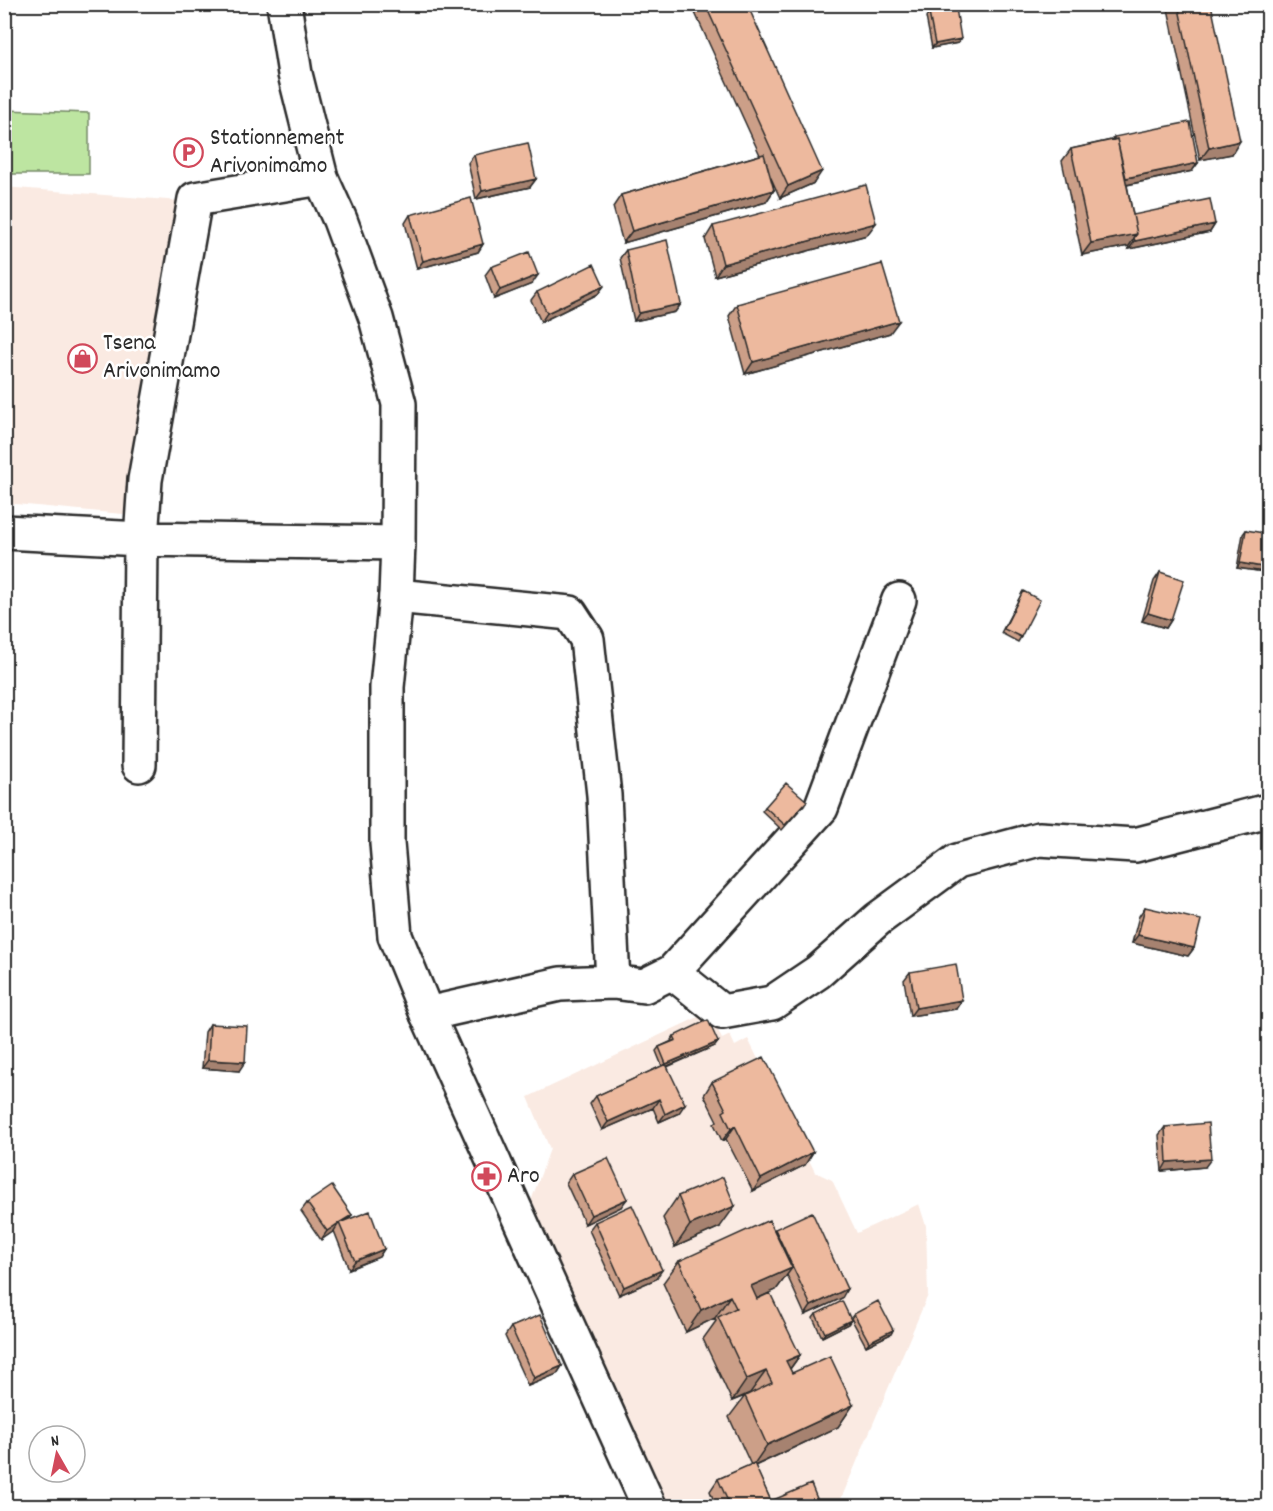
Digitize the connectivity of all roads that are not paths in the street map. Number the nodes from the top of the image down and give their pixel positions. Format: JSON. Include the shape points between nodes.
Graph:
{"nodes":[{"id":1,"x":284,"y":4,"type":"edge"},
{"id":2,"x":321,"y":178,"type":"junction"},
{"id":3,"x":4,"y":532,"type":"edge"},
{"id":4,"x":141,"y":539,"type":"junction"},
{"id":5,"x":398,"y":543,"type":"junction"},
{"id":6,"x":396,"y":596,"type":"junction"},
{"id":7,"x":899,"y":600,"type":"dead end"},
{"id":8,"x":139,"y":765,"type":"dead end"},
{"id":9,"x":1269,"y":811,"type":"edge"},
{"id":10,"x":672,"y":972,"type":"junction"},
{"id":11,"x":613,"y":982,"type":"junction"},
{"id":12,"x":427,"y":1014,"type":"junction"},
{"id":13,"x":649,"y":1506,"type":"edge"}],
"edges":[{"from":1,"to":2,"type":"street","via":[[295,74]]},
{"from":2,"to":4,"type":"street","via":[[195,199],[145,480]]},
{"from":2,"to":5,"type":"street","via":[[376,318],[399,404]]},
{"from":3,"to":4,"type":"street"},
{"from":4,"to":5,"type":"street"},
{"from":4,"to":8,"type":"street"},
{"from":5,"to":6,"type":"street"},
{"from":6,"to":11,"type":"street","via":[[570,613],[587,639],[604,795]]},
{"from":6,"to":12,"type":"street","via":[[387,687],[387,843],[395,936]]},
{"from":7,"to":10,"type":"street","via":[[821,808]]},
{"from":9,"to":10,"type":"street","via":[[1135,844],[1039,839],[957,861],[878,919],[818,972],[772,1002],[722,1012]]},
{"from":10,"to":11,"type":"street","via":[[644,986]]},
{"from":11,"to":12,"type":"street","via":[[560,984]]},
{"from":12,"to":13,"type":"street"}]}
